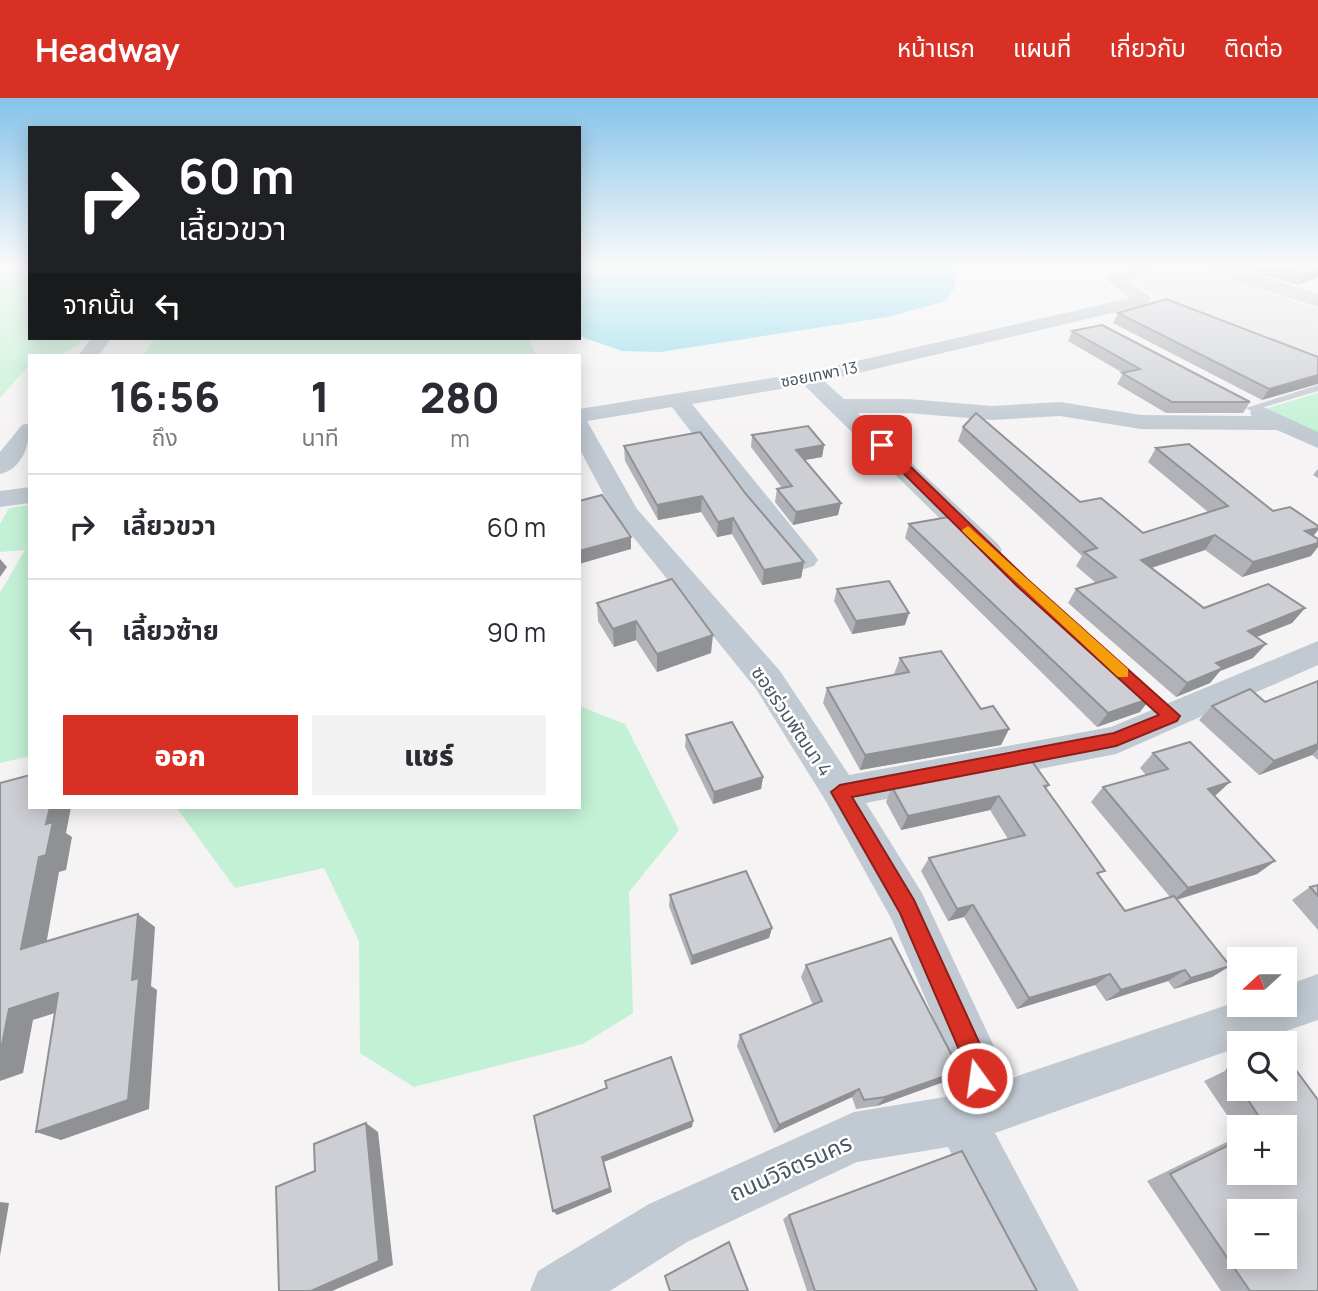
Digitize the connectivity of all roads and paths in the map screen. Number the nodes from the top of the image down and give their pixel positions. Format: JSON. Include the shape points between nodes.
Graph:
{"nodes":[{"id":1,"x":1051,"y":323,"type":"edge"},
{"id":2,"x":1092,"y":323,"type":"edge"},
{"id":3,"x":1104,"y":329,"type":"edge"},
{"id":4,"x":100,"y":340,"type":"edge"},
{"id":5,"x":90,"y":354,"type":"edge"},
{"id":6,"x":809,"y":378,"type":"junction"},
{"id":7,"x":1318,"y":388,"type":"edge"},
{"id":8,"x":677,"y":399,"type":"junction"},
{"id":9,"x":1245,"y":405,"type":"joint"},
{"id":10,"x":842,"y":406,"type":"junction"},
{"id":11,"x":581,"y":416,"type":"edge"},
{"id":12,"x":1279,"y":423,"type":"junction"},
{"id":13,"x":581,"y":430,"type":"edge"},
{"id":14,"x":28,"y":432,"type":"edge"},
{"id":15,"x":1318,"y":441,"type":"edge"},
{"id":16,"x":0,"y":467,"type":"edge"},
{"id":17,"x":28,"y":495,"type":"edge"},
{"id":18,"x":0,"y":499,"type":"edge"},
{"id":19,"x":804,"y":560,"type":"edge"},
{"id":20,"x":1012,"y":573,"type":"edge"},
{"id":21,"x":1318,"y":652,"type":"edge"},
{"id":22,"x":840,"y":792,"type":"junction"},
{"id":23,"x":1318,"y":997,"type":"edge"},
{"id":24,"x":961,"y":1121,"type":"junction"},
{"id":25,"x":558,"y":1291,"type":"edge"},
{"id":26,"x":1051,"y":1291,"type":"edge"}],
"edges":[{"from":1,"to":6,"type":"street","name":"ซอยเทพา 13"},
{"from":2,"to":3,"type":"street"},
{"from":4,"to":5,"type":"street"},
{"from":6,"to":8,"type":"street","name":"ซอยเทพา 13"},
{"from":6,"to":10,"type":"street"},
{"from":7,"to":9,"type":"lane"},
{"from":8,"to":11,"type":"street","name":"ซอยเทพา 13"},
{"from":8,"to":19,"type":"street"},
{"from":9,"to":12,"type":"street"},
{"from":10,"to":12,"type":"street","via":[[992,413],[1060,409],[1142,422]]},
{"from":10,"to":20,"type":"street"},
{"from":12,"to":15,"type":"street"},
{"from":13,"to":22,"type":"street","name":"ซอยร่วมพัฒนา 4","via":[[626,512],[768,680]]},
{"from":14,"to":16,"type":"street"},
{"from":17,"to":18,"type":"street"},
{"from":21,"to":22,"type":"street","via":[[1161,707],[1116,740]]},
{"from":22,"to":24,"type":"street","name":"ซอยร่วมพัฒนา 4","via":[[907,907],[972,1053],[977,1078]]},
{"from":23,"to":24,"type":"street","name":"ถนนวิจิตรนคร"},
{"from":24,"to":25,"type":"street","name":"ถนนวิจิตรนคร","via":[[854,1137],[668,1223]]},
{"from":24,"to":26,"type":"street"}]}
